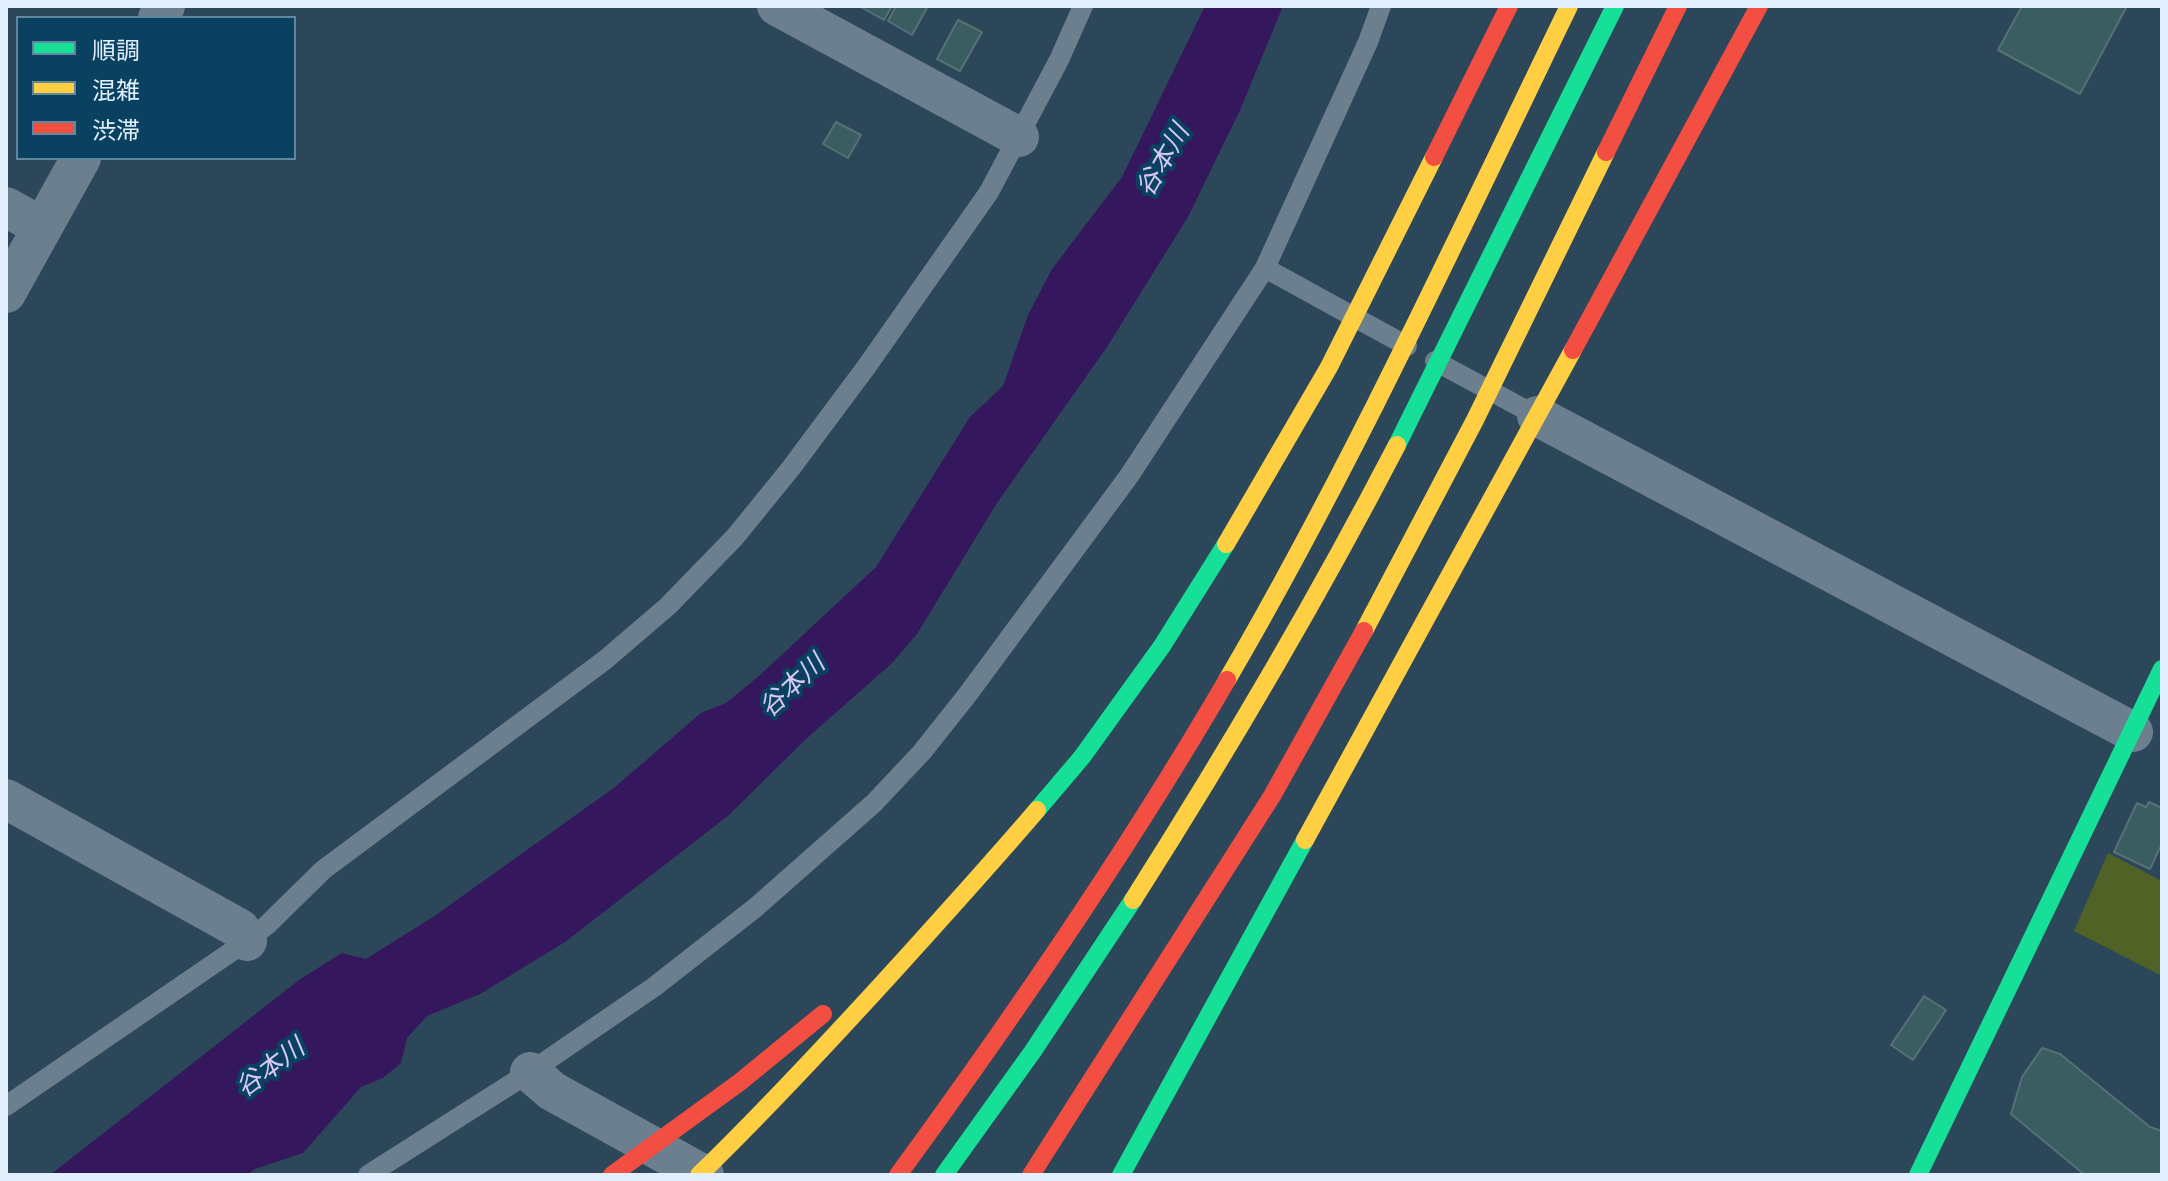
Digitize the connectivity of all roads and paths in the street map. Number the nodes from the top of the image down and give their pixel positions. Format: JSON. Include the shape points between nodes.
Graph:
{"nodes":[{"id":1,"x":777,"y":6,"type":"edge"},
{"id":2,"x":1083,"y":6,"type":"edge"},
{"id":3,"x":1381,"y":6,"type":"edge"},
{"id":4,"x":1509,"y":6,"type":"edge"},
{"id":5,"x":1569,"y":6,"type":"edge"},
{"id":6,"x":1615,"y":6,"type":"edge"},
{"id":7,"x":1678,"y":6,"type":"edge"},
{"id":8,"x":1759,"y":6,"type":"edge"},
{"id":9,"x":1019,"y":137,"type":"junction"},
{"id":10,"x":80,"y":160,"type":"edge"},
{"id":11,"x":6,"y":207,"type":"edge"},
{"id":12,"x":42,"y":227,"type":"junction"},
{"id":13,"x":1265,"y":268,"type":"junction"},
{"id":14,"x":6,"y":293,"type":"edge"},
{"id":15,"x":1537,"y":416,"type":"junction"},
{"id":16,"x":2162,"y":669,"type":"edge"},
{"id":17,"x":2133,"y":732,"type":"junction"},
{"id":18,"x":6,"y":799,"type":"edge"},
{"id":19,"x":999,"y":855,"type":"junction"},
{"id":20,"x":247,"y":941,"type":"junction"},
{"id":21,"x":530,"y":1072,"type":"junction"},
{"id":22,"x":6,"y":1106,"type":"edge"},
{"id":23,"x":1920,"y":1171,"type":"edge"},
{"id":24,"x":368,"y":1175,"type":"edge"},
{"id":25,"x":612,"y":1175,"type":"edge"},
{"id":26,"x":702,"y":1175,"type":"edge"},
{"id":27,"x":898,"y":1175,"type":"edge"},
{"id":28,"x":944,"y":1175,"type":"edge"},
{"id":29,"x":1031,"y":1175,"type":"edge"},
{"id":30,"x":1121,"y":1175,"type":"edge"},
{"id":31,"x":1940,"y":1175,"type":"edge"}],
"edges":[{"from":1,"to":9,"type":"street"},
{"from":2,"to":9,"type":"lane"},
{"from":3,"to":13,"type":"lane"},
{"from":4,"to":19,"type":"main road","via":[[1329,367],[1245,514],[1162,646],[1091,745]]},
{"from":5,"to":27,"type":"main road","via":[[1388,378],[1195,737],[1074,927]]},
{"from":6,"to":28,"type":"main road","via":[[1329,573],[1113,934]]},
{"from":7,"to":29,"type":"main road","via":[[1377,608],[1272,796]]},
{"from":8,"to":15,"type":"main road"},
{"from":9,"to":20,"type":"lane","via":[[973,217],[867,366],[761,507],[696,579],[581,679],[323,870]]},
{"from":10,"to":12,"type":"street"},
{"from":11,"to":12,"type":"street"},
{"from":12,"to":14,"type":"street"},
{"from":13,"to":15,"type":"lane"},
{"from":13,"to":21,"type":"lane","via":[[1129,476],[922,752],[874,803],[755,908],[654,987]]},
{"from":15,"to":17,"type":"street"},
{"from":15,"to":30,"type":"main road"},
{"from":16,"to":17,"type":"main road"},
{"from":17,"to":23,"type":"main road"},
{"from":18,"to":20,"type":"street","via":[[240,929]]},
{"from":19,"to":25,"type":"main road","via":[[847,994],[740,1082]]},
{"from":19,"to":26,"type":"main road"},
{"from":20,"to":22,"type":"lane"},
{"from":21,"to":24,"type":"lane"},
{"from":21,"to":26,"type":"street","via":[[552,1091]]},
{"from":23,"to":31,"type":"main road"}]}
